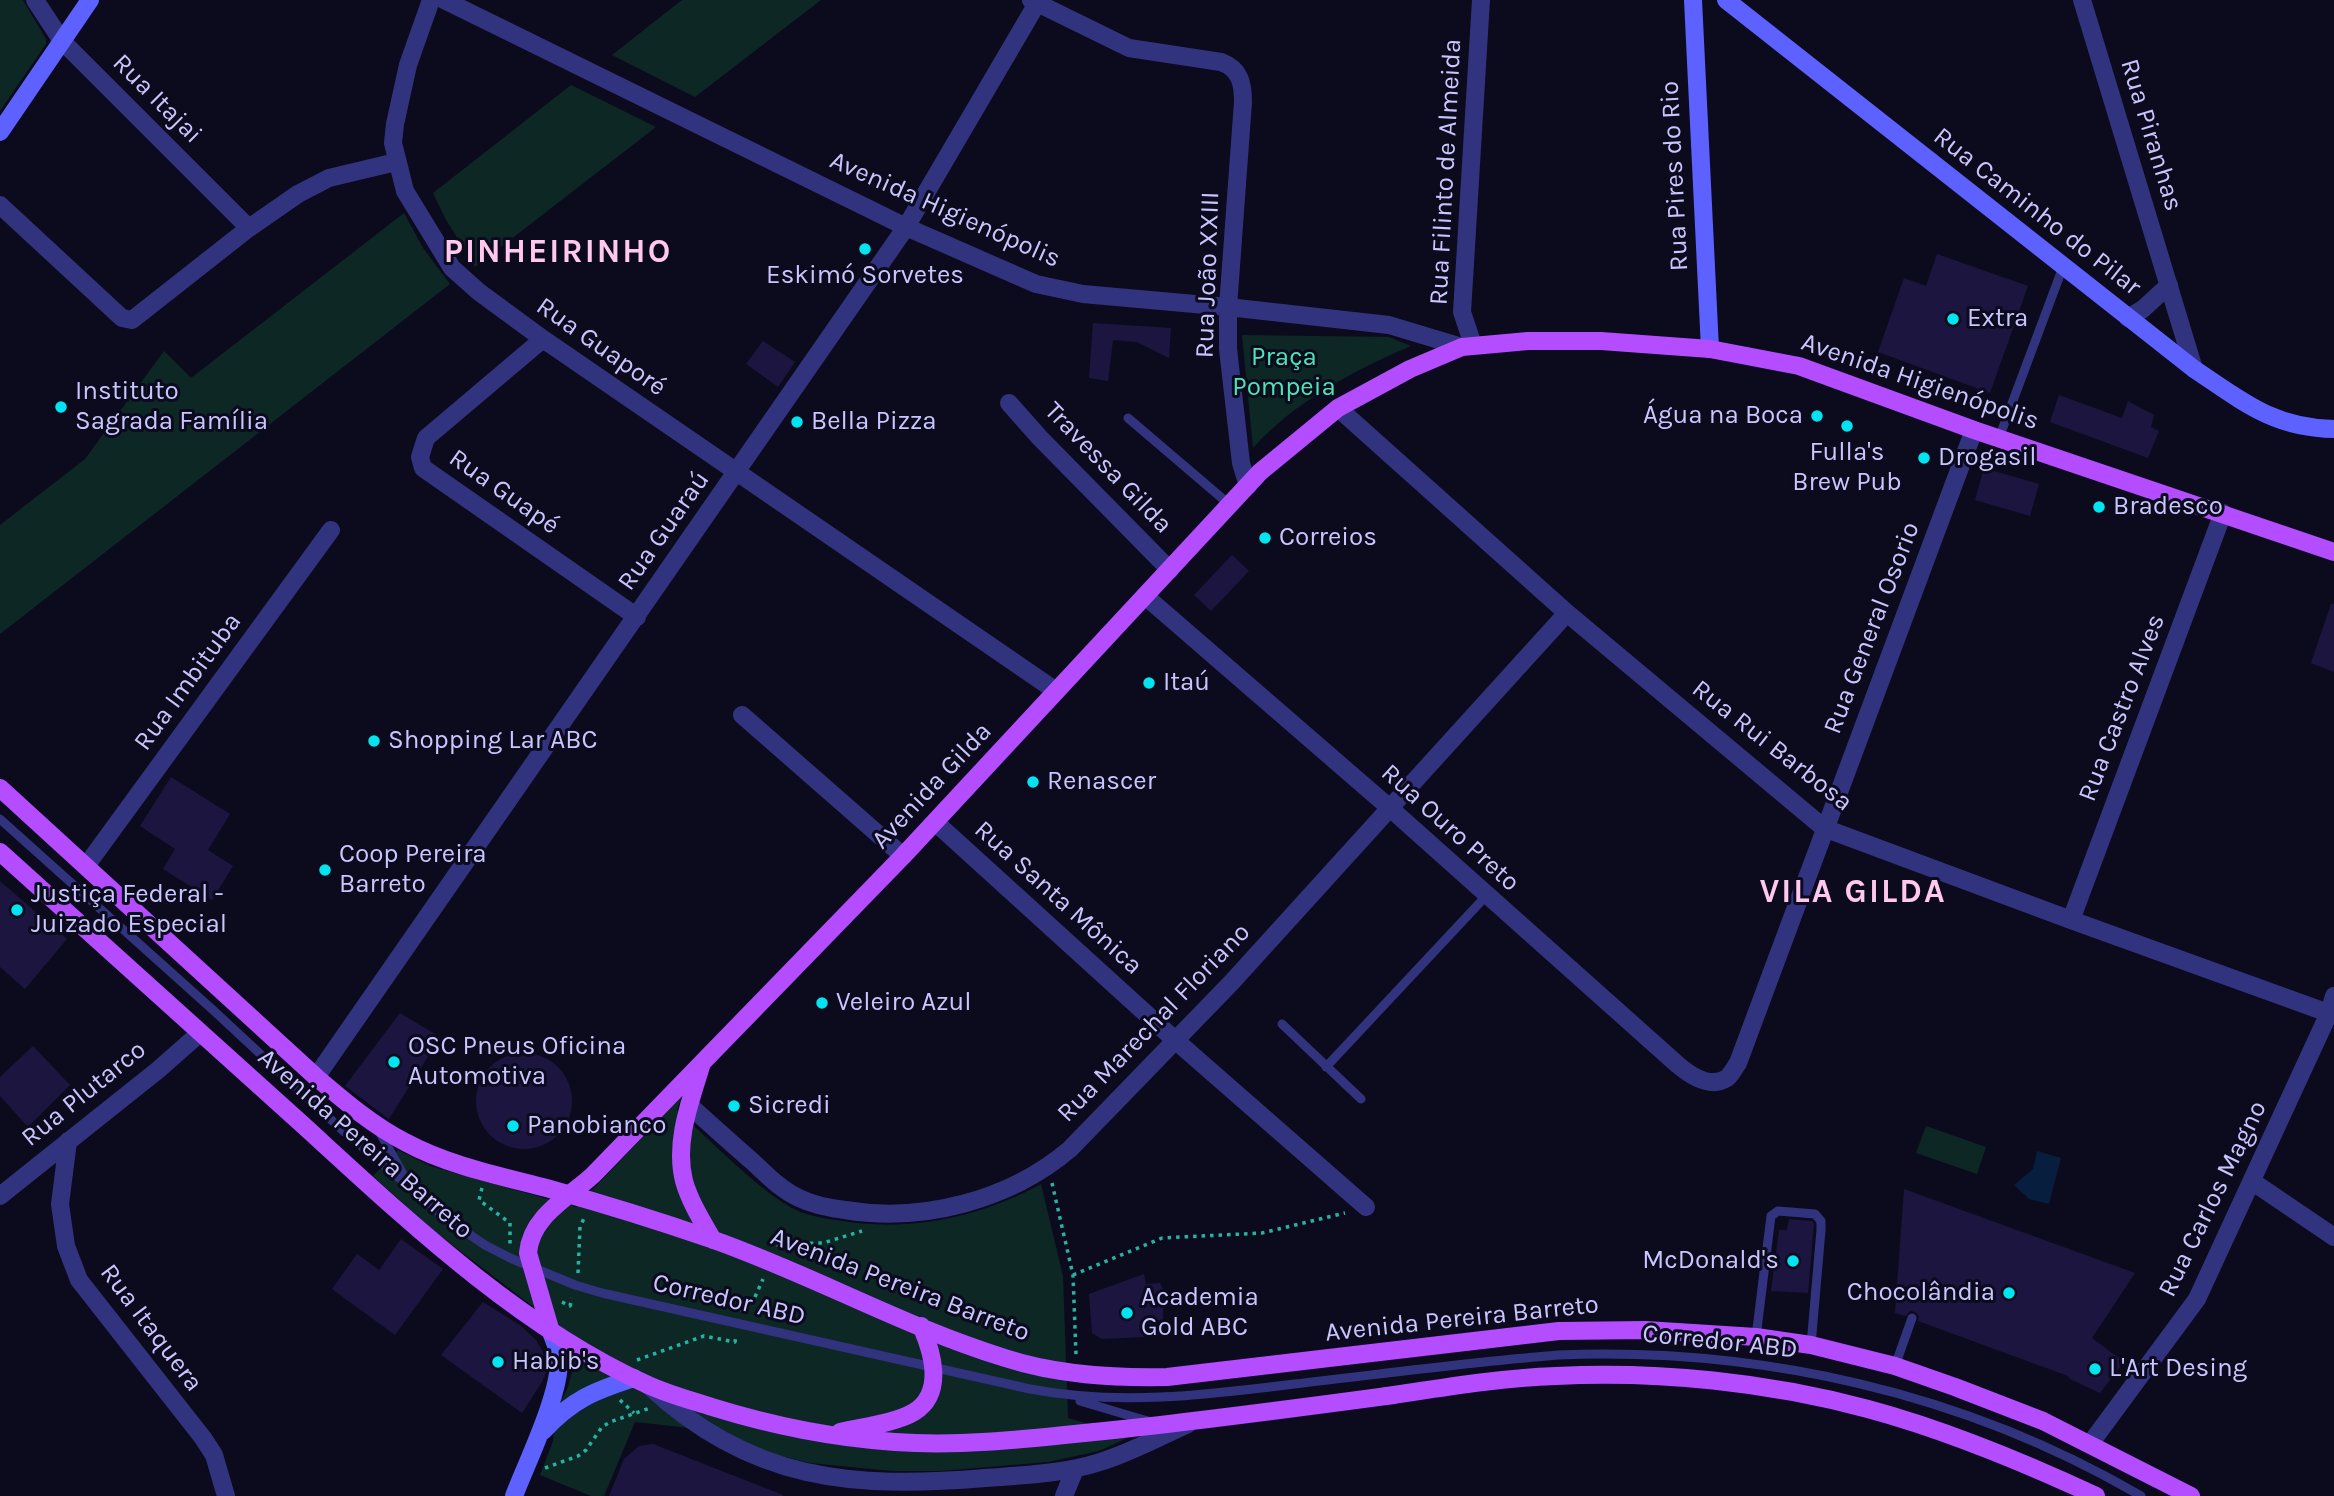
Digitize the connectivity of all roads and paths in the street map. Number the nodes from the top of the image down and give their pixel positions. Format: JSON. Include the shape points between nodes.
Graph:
{"nodes":[{"id":1,"x":35,"y":0,"type":"edge"},
{"id":2,"x":90,"y":0,"type":"edge"},
{"id":3,"x":430,"y":0,"type":"edge"},
{"id":4,"x":444,"y":0,"type":"edge"},
{"id":5,"x":1481,"y":0,"type":"edge"},
{"id":6,"x":1693,"y":0,"type":"edge"},
{"id":7,"x":1726,"y":0,"type":"edge"},
{"id":8,"x":2082,"y":0,"type":"edge"},
{"id":9,"x":1036,"y":1,"type":"edge"},
{"id":10,"x":62,"y":41,"type":"junction"},
{"id":11,"x":0,"y":132,"type":"edge"},
{"id":12,"x":396,"y":162,"type":"junction"},
{"id":13,"x":0,"y":205,"type":"edge"},
{"id":14,"x":906,"y":227,"type":"junction"},
{"id":15,"x":249,"y":228,"type":"junction"},
{"id":16,"x":2063,"y":267,"type":"junction"},
{"id":17,"x":2169,"y":285,"type":"junction"},
{"id":18,"x":1228,"y":307,"type":"junction"},
{"id":19,"x":2129,"y":318,"type":"junction"},
{"id":20,"x":543,"y":340,"type":"junction"},
{"id":21,"x":1467,"y":346,"type":"junction"},
{"id":22,"x":1710,"y":349,"type":"junction"},
{"id":23,"x":2194,"y":369,"type":"junction"},
{"id":24,"x":1009,"y":403,"type":"dead end"},
{"id":25,"x":1338,"y":408,"type":"junction"},
{"id":26,"x":1128,"y":418,"type":"dead end"},
{"id":27,"x":2334,"y":429,"type":"edge"},
{"id":28,"x":1974,"y":430,"type":"junction"},
{"id":29,"x":1999,"y":438,"type":"junction"},
{"id":30,"x":736,"y":473,"type":"junction"},
{"id":31,"x":1248,"y":486,"type":"junction"},
{"id":32,"x":1230,"y":505,"type":"junction"},
{"id":33,"x":2223,"y":513,"type":"junction"},
{"id":34,"x":331,"y":530,"type":"dead end"},
{"id":35,"x":2334,"y":552,"type":"edge"},
{"id":36,"x":1170,"y":570,"type":"junction"},
{"id":37,"x":1145,"y":596,"type":"junction"},
{"id":38,"x":1567,"y":613,"type":"junction"},
{"id":39,"x":637,"y":617,"type":"junction"},
{"id":40,"x":1056,"y":691,"type":"junction"},
{"id":41,"x":742,"y":715,"type":"dead end"},
{"id":42,"x":0,"y":788,"type":"edge"},
{"id":43,"x":1391,"y":809,"type":"junction"},
{"id":44,"x":0,"y":819,"type":"edge"},
{"id":45,"x":935,"y":822,"type":"junction"},
{"id":46,"x":1825,"y":828,"type":"junction"},
{"id":47,"x":0,"y":852,"type":"edge"},
{"id":48,"x":903,"y":856,"type":"junction"},
{"id":49,"x":86,"y":866,"type":"junction"},
{"id":50,"x":1488,"y":895,"type":"junction"},
{"id":51,"x":2071,"y":920,"type":"junction"},
{"id":52,"x":2332,"y":1008,"type":"edge"},
{"id":53,"x":1282,"y":1024,"type":"dead end"},
{"id":54,"x":200,"y":1032,"type":"junction"},
{"id":55,"x":1175,"y":1040,"type":"junction"},
{"id":56,"x":703,"y":1059,"type":"junction"},
{"id":57,"x":1326,"y":1067,"type":"junction"},
{"id":58,"x":316,"y":1077,"type":"junction"},
{"id":59,"x":1727,"y":1078,"type":"joint"},
{"id":60,"x":1361,"y":1099,"type":"dead end"},
{"id":61,"x":689,"y":1105,"type":"junction"},
{"id":62,"x":374,"y":1122,"type":"junction"},
{"id":63,"x":68,"y":1141,"type":"junction"},
{"id":64,"x":1048,"y":1168,"type":"junction"},
{"id":65,"x":486,"y":1172,"type":"junction"},
{"id":66,"x":2253,"y":1182,"type":"junction"},
{"id":67,"x":410,"y":1188,"type":"junction"},
{"id":68,"x":571,"y":1195,"type":"junction"},
{"id":69,"x":0,"y":1196,"type":"edge"},
{"id":70,"x":1366,"y":1207,"type":"joint"},
{"id":71,"x":877,"y":1214,"type":"junction"},
{"id":72,"x":2334,"y":1237,"type":"edge"},
{"id":73,"x":713,"y":1240,"type":"junction"},
{"id":74,"x":510,"y":1258,"type":"junction"},
{"id":75,"x":771,"y":1264,"type":"junction"},
{"id":76,"x":531,"y":1266,"type":"junction"},
{"id":77,"x":1073,"y":1275,"type":"junction"},
{"id":78,"x":1912,"y":1318,"type":"dead end"},
{"id":79,"x":739,"y":1323,"type":"junction"},
{"id":80,"x":920,"y":1326,"type":"junction"},
{"id":81,"x":551,"y":1332,"type":"junction"},
{"id":82,"x":1756,"y":1337,"type":"junction"},
{"id":83,"x":1811,"y":1345,"type":"junction"},
{"id":84,"x":1895,"y":1366,"type":"junction"},
{"id":85,"x":615,"y":1368,"type":"junction"},
{"id":86,"x":934,"y":1368,"type":"junction"},
{"id":87,"x":1076,"y":1373,"type":"junction"},
{"id":88,"x":642,"y":1382,"type":"junction"},
{"id":89,"x":1062,"y":1395,"type":"junction"},
{"id":90,"x":667,"y":1403,"type":"junction"},
{"id":91,"x":1193,"y":1422,"type":"junction"},
{"id":92,"x":1162,"y":1425,"type":"junction"},
{"id":93,"x":833,"y":1434,"type":"junction"},
{"id":94,"x":538,"y":1436,"type":"junction"},
{"id":95,"x":2090,"y":1444,"type":"junction"},
{"id":96,"x":527,"y":1464,"type":"junction"},
{"id":97,"x":1075,"y":1469,"type":"junction"},
{"id":98,"x":226,"y":1496,"type":"edge"},
{"id":99,"x":514,"y":1496,"type":"edge"},
{"id":100,"x":1064,"y":1496,"type":"edge"},
{"id":101,"x":2096,"y":1496,"type":"edge"},
{"id":102,"x":2141,"y":1496,"type":"edge"},
{"id":103,"x":2191,"y":1496,"type":"edge"}],
"edges":[{"from":1,"to":10,"type":"street","name":"Rua Itajai"},
{"from":2,"to":10,"type":"main road"},
{"from":3,"to":12,"type":"street","name":"Rua Guaporé","via":[[408,65],[395,124]]},
{"from":4,"to":14,"type":"street","name":"Avenida Higienópolis"},
{"from":5,"to":21,"type":"street","name":"Rua Filinto de Almeida","via":[[1462,312]]},
{"from":6,"to":22,"type":"main road","name":"Rua Pires do Rio"},
{"from":7,"to":16,"type":"main road","name":"Rua Caminho do Pilar"},
{"from":8,"to":17,"type":"street","name":"Rua Piranhas"},
{"from":9,"to":14,"type":"street","name":"Rua Guaraú"},
{"from":9,"to":18,"type":"street","name":"Rua João XXIII","via":[[1129,48],[1233,67],[1242,83],[1243,102]]},
{"from":10,"to":11,"type":"main road"},
{"from":10,"to":15,"type":"street","name":"Rua Itajai"},
{"from":12,"to":15,"type":"street","via":[[329,178]]},
{"from":12,"to":20,"type":"street","name":"Rua Guaporé","via":[[405,191],[452,268]]},
{"from":13,"to":15,"type":"street","via":[[122,318],[132,320]]},
{"from":14,"to":18,"type":"street","name":"Avenida Higienópolis","via":[[1036,284],[1083,294]]},
{"from":14,"to":30,"type":"street","name":"Rua Guaraú"},
{"from":16,"to":19,"type":"main road","name":"Rua Caminho do Pilar"},
{"from":16,"to":29,"type":"lane"},
{"from":17,"to":19,"type":"street"},
{"from":17,"to":23,"type":"street","name":"Rua Piranhas"},
{"from":18,"to":21,"type":"street","name":"Avenida Higienópolis","via":[[1389,325]]},
{"from":18,"to":31,"type":"street","name":"Rua João XXIII","via":[[1228,349],[1241,463]]},
{"from":19,"to":23,"type":"main road","name":"Rua Caminho do Pilar"},
{"from":20,"to":30,"type":"street","name":"Rua Guaporé"},
{"from":20,"to":39,"type":"street","name":"Rua Guapé","via":[[426,438],[420,457],[423,468]]},
{"from":21,"to":22,"type":"main road","name":"Avenida Higienópolis","via":[[1601,341]]},
{"from":21,"to":25,"type":"main road","name":"Avenida Gilda","via":[[1410,369]]},
{"from":22,"to":28,"type":"main road","name":"Avenida Higienópolis","via":[[1799,366]]},
{"from":23,"to":27,"type":"main road","name":"Rua Caminho do Pilar","via":[[2257,411],[2289,424]]},
{"from":24,"to":36,"type":"street","name":"Travessa Gilda"},
{"from":25,"to":31,"type":"main road","name":"Avenida Gilda"},
{"from":25,"to":38,"type":"street","name":"Rua Rui Barbosa"},
{"from":26,"to":32,"type":"lane"},
{"from":28,"to":29,"type":"main road","name":"Avenida Higienópolis"},
{"from":28,"to":46,"type":"street","name":"Rua General Osorio"},
{"from":29,"to":33,"type":"main road","name":"Avenida Higienópolis"},
{"from":30,"to":39,"type":"street","name":"Rua Guaraú"},
{"from":30,"to":40,"type":"street","name":"Rua Guaporé"},
{"from":31,"to":32,"type":"main road","name":"Avenida Gilda"},
{"from":32,"to":36,"type":"main road","name":"Avenida Gilda"},
{"from":33,"to":35,"type":"main road","name":"Avenida Higienópolis"},
{"from":33,"to":51,"type":"street","name":"Rua Castro Alves"},
{"from":34,"to":49,"type":"street","name":"Rua Imbituba"},
{"from":36,"to":37,"type":"main road","name":"Avenida Gilda"},
{"from":37,"to":40,"type":"main road","name":"Avenida Gilda"},
{"from":37,"to":43,"type":"street","name":"Rua Ouro Preto"},
{"from":38,"to":43,"type":"street","name":"Rua Marechal Floriano"},
{"from":38,"to":46,"type":"street","name":"Rua Rui Barbosa"},
{"from":39,"to":58,"type":"street","name":"Rua Guaraú"},
{"from":40,"to":45,"type":"main road","name":"Avenida Gilda"},
{"from":41,"to":48,"type":"street"},
{"from":42,"to":49,"type":"main road","name":"Avenida Pereira Barreto"},
{"from":43,"to":50,"type":"street","name":"Rua Ouro Preto"},
{"from":43,"to":55,"type":"street","name":"Rua Marechal Floriano"},
{"from":44,"to":67,"type":"lane","name":"Corredor ABD"},
{"from":45,"to":48,"type":"main road","name":"Avenida Gilda"},
{"from":45,"to":55,"type":"street","name":"Rua Santa Mônica"},
{"from":46,"to":51,"type":"street","name":"Rua Rui Barbosa"},
{"from":46,"to":59,"type":"street","name":"Rua General Osorio","via":[[1738,1063]]},
{"from":47,"to":54,"type":"main road","name":"Avenida Pereira Barreto"},
{"from":48,"to":56,"type":"main road","name":"Avenida Gilda"},
{"from":49,"to":58,"type":"main road","name":"Avenida Pereira Barreto"},
{"from":50,"to":57,"type":"lane"},
{"from":50,"to":59,"type":"street","name":"Rua Ouro Preto","via":[[1692,1076],[1709,1082]]},
{"from":51,"to":52,"type":"street","name":"Rua Rui Barbosa"},
{"from":52,"to":66,"type":"street","name":"Rua Carlos Magno"},
{"from":53,"to":57,"type":"lane"},
{"from":54,"to":63,"type":"street","name":"Rua Plutarco"},
{"from":54,"to":81,"type":"main road","name":"Avenida Pereira Barreto","via":[[428,1238]]},
{"from":55,"to":64,"type":"street","name":"Rua Marechal Floriano"},
{"from":55,"to":70,"type":"street","name":"Rua Santa Mônica"},
{"from":56,"to":61,"type":"main road"},
{"from":56,"to":68,"type":"main road","name":"Avenida Gilda"},
{"from":57,"to":60,"type":"lane"},
{"from":58,"to":62,"type":"main road","name":"Avenida Pereira Barreto"},
{"from":61,"to":71,"type":"street","name":"Rua Marechal Floriano","via":[[797,1198]]},
{"from":61,"to":73,"type":"main road","via":[[682,1134],[684,1180]]},
{"from":62,"to":65,"type":"main road","name":"Avenida Pereira Barreto","via":[[431,1155]]},
{"from":62,"to":67,"type":"lane","name":"Corredor ABD"},
{"from":63,"to":69,"type":"street","name":"Rua Plutarco"},
{"from":63,"to":98,"type":"street","name":"Rua Itaquera","via":[[60,1204],[66,1246],[79,1280],[203,1438],[214,1455]]},
{"from":64,"to":71,"type":"street","name":"Rua Marechal Floriano","via":[[974,1201]]},
{"from":64,"to":77,"type":"path"},
{"from":65,"to":68,"type":"main road","name":"Avenida Pereira Barreto"},
{"from":65,"to":74,"type":"path","via":[[479,1200],[510,1223]]},
{"from":66,"to":72,"type":"street"},
{"from":66,"to":95,"type":"street","name":"Rua Carlos Magno","via":[[2197,1299]]},
{"from":67,"to":74,"type":"lane","name":"Corredor ABD","via":[[485,1245]]},
{"from":68,"to":73,"type":"main road","name":"Avenida Pereira Barreto"},
{"from":68,"to":76,"type":"main road","name":"Avenida Gilda","via":[[538,1223],[529,1242]]},
{"from":70,"to":77,"type":"path","via":[[1262,1233],[1162,1238]]},
{"from":71,"to":75,"type":"path","via":[[876,1226],[854,1234],[822,1243],[779,1244]]},
{"from":73,"to":75,"type":"main road","name":"Avenida Pereira Barreto"},
{"from":74,"to":76,"type":"lane","name":"Corredor ABD"},
{"from":75,"to":79,"type":"path","via":[[750,1308],[743,1306]]},
{"from":75,"to":80,"type":"main road","name":"Avenida Pereira Barreto"},
{"from":76,"to":79,"type":"lane","name":"Corredor ABD","via":[[602,1293]]},
{"from":76,"to":81,"type":"main road","name":"Avenida Gilda"},
{"from":77,"to":87,"type":"path"},
{"from":78,"to":84,"type":"lane"},
{"from":79,"to":85,"type":"path","via":[[735,1342],[704,1336]]},
{"from":79,"to":86,"type":"lane","name":"Corredor ABD"},
{"from":80,"to":86,"type":"main road"},
{"from":80,"to":87,"type":"main road","name":"Avenida Pereira Barreto","via":[[1007,1359]]},
{"from":81,"to":85,"type":"main road","name":"Avenida Pereira Barreto"},
{"from":81,"to":94,"type":"main road","via":[[558,1370]]},
{"from":82,"to":83,"type":"main road","name":"Avenida Pereira Barreto"},
{"from":82,"to":83,"type":"lane","via":[[1771,1216],[1778,1211],[1815,1214],[1821,1230]]},
{"from":82,"to":87,"type":"main road","name":"Avenida Pereira Barreto","via":[[1646,1330],[1559,1331],[1167,1377]]},
{"from":83,"to":84,"type":"main road","name":"Avenida Pereira Barreto"},
{"from":84,"to":95,"type":"main road","name":"Avenida Pereira Barreto","via":[[2043,1420]]},
{"from":85,"to":88,"type":"main road","name":"Avenida Pereira Barreto"},
{"from":86,"to":89,"type":"lane","name":"Corredor ABD"},
{"from":86,"to":93,"type":"main road","via":[[924,1403],[914,1412]]},
{"from":88,"to":90,"type":"street"},
{"from":88,"to":93,"type":"main road","name":"Avenida Pereira Barreto","via":[[764,1422]]},
{"from":88,"to":94,"type":"main road","via":[[584,1396]]},
{"from":89,"to":92,"type":"lane","name":"Corredor ABD"},
{"from":89,"to":102,"type":"lane","name":"Corredor ABD","via":[[1114,1399],[1199,1395],[1558,1354],[1731,1360],[1863,1383],[1923,1399],[2085,1464]]},
{"from":90,"to":96,"type":"path","via":[[610,1422],[586,1450],[570,1460],[542,1469]]},
{"from":90,"to":97,"type":"street","via":[[739,1450],[813,1475],[941,1482]]},
{"from":91,"to":92,"type":"main road","name":"Avenida Pereira Barreto"},
{"from":91,"to":97,"type":"street"},
{"from":91,"to":101,"type":"main road","name":"Avenida Pereira Barreto","via":[[1513,1378],[1675,1378],[1730,1383],[1864,1408],[1919,1424]]},
{"from":92,"to":93,"type":"main road","name":"Avenida Pereira Barreto","via":[[945,1443]]},
{"from":94,"to":96,"type":"main road"},
{"from":95,"to":103,"type":"main road","name":"Avenida Pereira Barreto"},
{"from":96,"to":99,"type":"main road"},
{"from":97,"to":100,"type":"street"}]}
